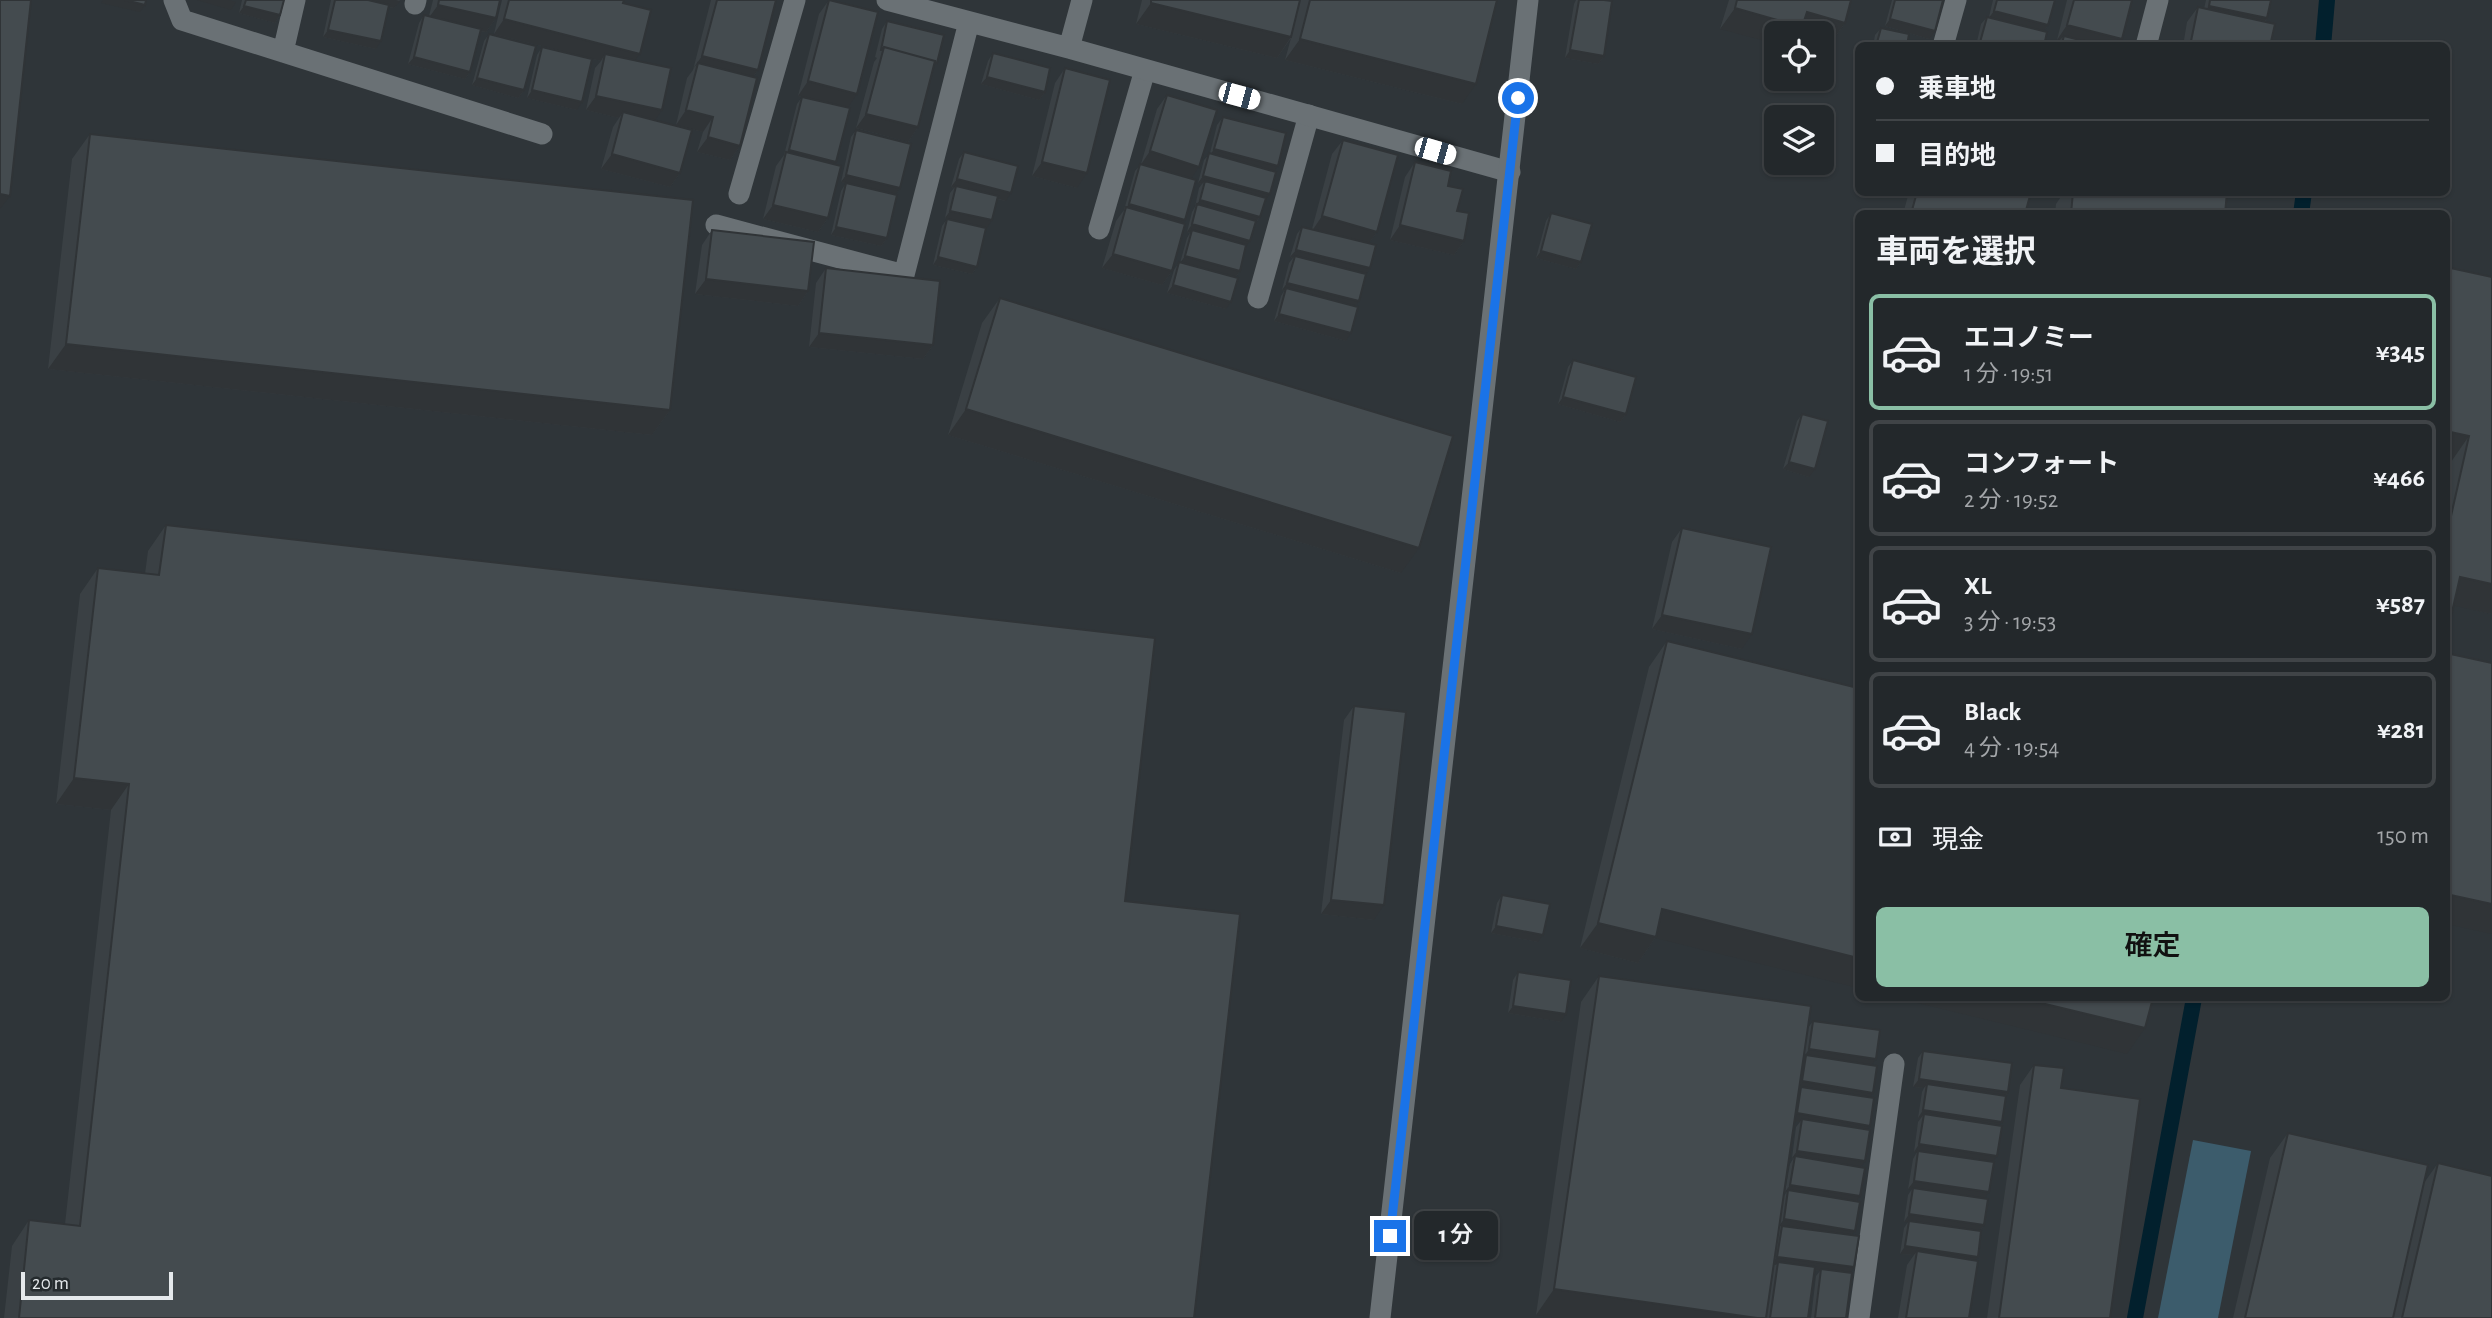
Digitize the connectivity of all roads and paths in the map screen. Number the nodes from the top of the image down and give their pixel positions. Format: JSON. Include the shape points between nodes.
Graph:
{"nodes":[{"id":1,"x":174,"y":0,"type":"edge"},
{"id":2,"x":295,"y":0,"type":"edge"},
{"id":3,"x":795,"y":0,"type":"edge"},
{"id":4,"x":887,"y":0,"type":"edge"},
{"id":5,"x":1082,"y":0,"type":"edge"},
{"id":6,"x":1528,"y":0,"type":"edge"},
{"id":7,"x":1956,"y":0,"type":"edge"},
{"id":8,"x":2158,"y":0,"type":"edge"},
{"id":9,"x":970,"y":22,"type":"junction"},
{"id":10,"x":1944,"y":42,"type":"edge"},
{"id":11,"x":2147,"y":42,"type":"edge"},
{"id":12,"x":1069,"y":48,"type":"junction"},
{"id":13,"x":284,"y":52,"type":"junction"},
{"id":14,"x":1145,"y":70,"type":"junction"},
{"id":15,"x":1309,"y":116,"type":"junction"},
{"id":16,"x":542,"y":134,"type":"dead end"},
{"id":17,"x":1510,"y":172,"type":"junction"},
{"id":18,"x":739,"y":194,"type":"dead end"},
{"id":19,"x":716,"y":225,"type":"dead end"},
{"id":20,"x":1099,"y":229,"type":"dead end"},
{"id":21,"x":1258,"y":298,"type":"dead end"},
{"id":22,"x":1894,"y":1065,"type":"dead end"},
{"id":23,"x":1380,"y":1318,"type":"edge"},
{"id":24,"x":1859,"y":1318,"type":"edge"}],
"edges":[{"from":1,"to":13,"type":"street","via":[[182,20]]},
{"from":2,"to":13,"type":"street"},
{"from":3,"to":18,"type":"street"},
{"from":4,"to":9,"type":"street"},
{"from":5,"to":12,"type":"street"},
{"from":6,"to":17,"type":"street"},
{"from":7,"to":10,"type":"street"},
{"from":8,"to":11,"type":"street"},
{"from":9,"to":12,"type":"street"},
{"from":9,"to":19,"type":"street","via":[[904,275]]},
{"from":12,"to":14,"type":"street"},
{"from":13,"to":16,"type":"street"},
{"from":14,"to":15,"type":"street"},
{"from":14,"to":20,"type":"street"},
{"from":15,"to":17,"type":"street"},
{"from":15,"to":21,"type":"street"},
{"from":17,"to":23,"type":"street"},
{"from":22,"to":24,"type":"street"}]}
